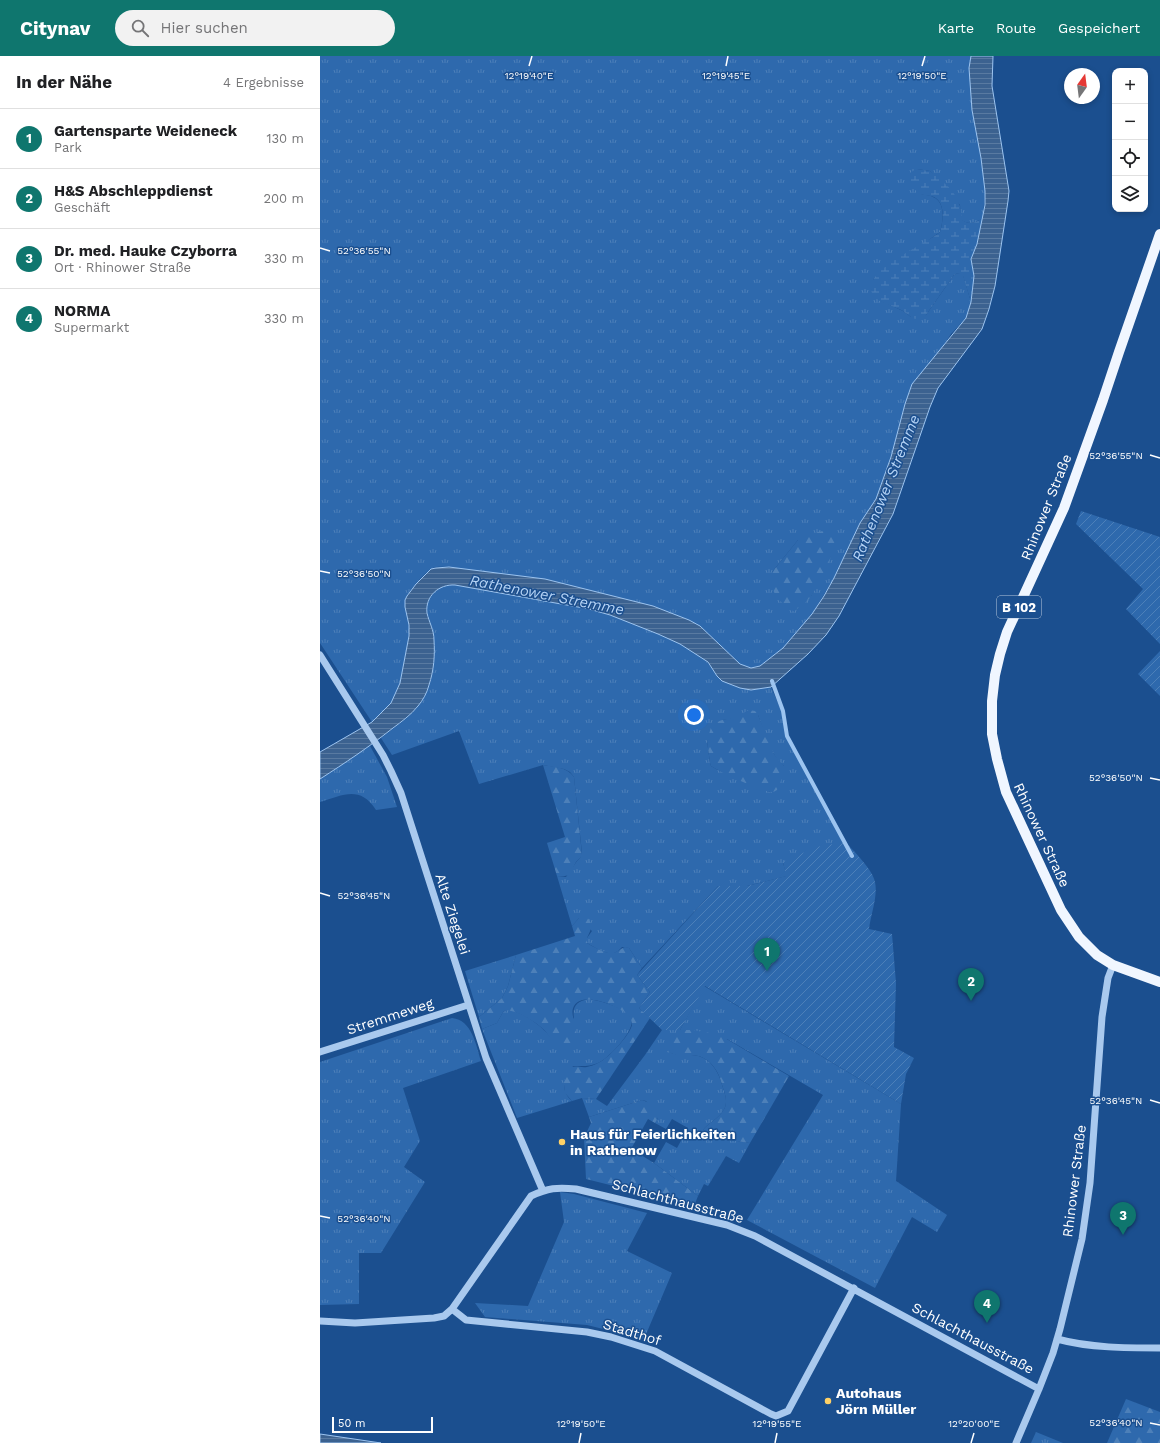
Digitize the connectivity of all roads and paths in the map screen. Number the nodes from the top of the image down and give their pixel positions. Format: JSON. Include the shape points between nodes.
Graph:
{"nodes":[{"id":1,"x":1160,"y":234,"type":"edge"},
{"id":2,"x":320,"y":655,"type":"edge"},
{"id":3,"x":1113,"y":965,"type":"junction"},
{"id":4,"x":1160,"y":982,"type":"edge"},
{"id":5,"x":468,"y":1005,"type":"junction"},
{"id":6,"x":320,"y":1052,"type":"edge"},
{"id":7,"x":543,"y":1191,"type":"junction"},
{"id":8,"x":854,"y":1288,"type":"junction"},
{"id":9,"x":452,"y":1309,"type":"junction"},
{"id":10,"x":320,"y":1322,"type":"edge"},
{"id":11,"x":1057,"y":1339,"type":"junction"},
{"id":12,"x":1160,"y":1348,"type":"edge"},
{"id":13,"x":1039,"y":1389,"type":"junction"},
{"id":14,"x":1016,"y":1443,"type":"edge"}],
"edges":[{"from":1,"to":3,"type":"main road","name":"Rhinower Straße","number":"B 102","via":[[1064,508],[1007,632],[995,675],[992,701],[992,734],[1006,792],[1061,910],[1078,937],[1096,955]]},
{"from":2,"to":5,"type":"street","name":"Alte Ziegelei","via":[[382,755],[401,793]]},
{"from":3,"to":4,"type":"main road","number":"B 102"},
{"from":3,"to":11,"type":"street","name":"Rhinower Straße","via":[[1108,978],[1102,1017],[1088,1198],[1082,1239]]},
{"from":5,"to":6,"type":"street","name":"Stremmeweg"},
{"from":5,"to":7,"type":"street","name":"Alte Ziegelei","via":[[486,1058]]},
{"from":7,"to":8,"type":"street","name":"Schlachthausstraße","via":[[552,1188],[576,1189],[734,1228],[755,1236]]},
{"from":7,"to":9,"type":"street","name":"Schlachthausstraße","via":[[531,1196],[524,1205]]},
{"from":8,"to":9,"type":"street","name":"Stadthof","via":[[788,1411],[776,1416],[654,1351],[587,1332],[466,1320]]},
{"from":8,"to":13,"type":"street","name":"Schlachthausstraße"},
{"from":9,"to":10,"type":"street","via":[[444,1316],[434,1318],[355,1324]]},
{"from":11,"to":12,"type":"street","via":[[1099,1345]]},
{"from":11,"to":13,"type":"street","name":"Rhinower Straße"},
{"from":13,"to":14,"type":"street","name":"Rhinower Straße"}]}
